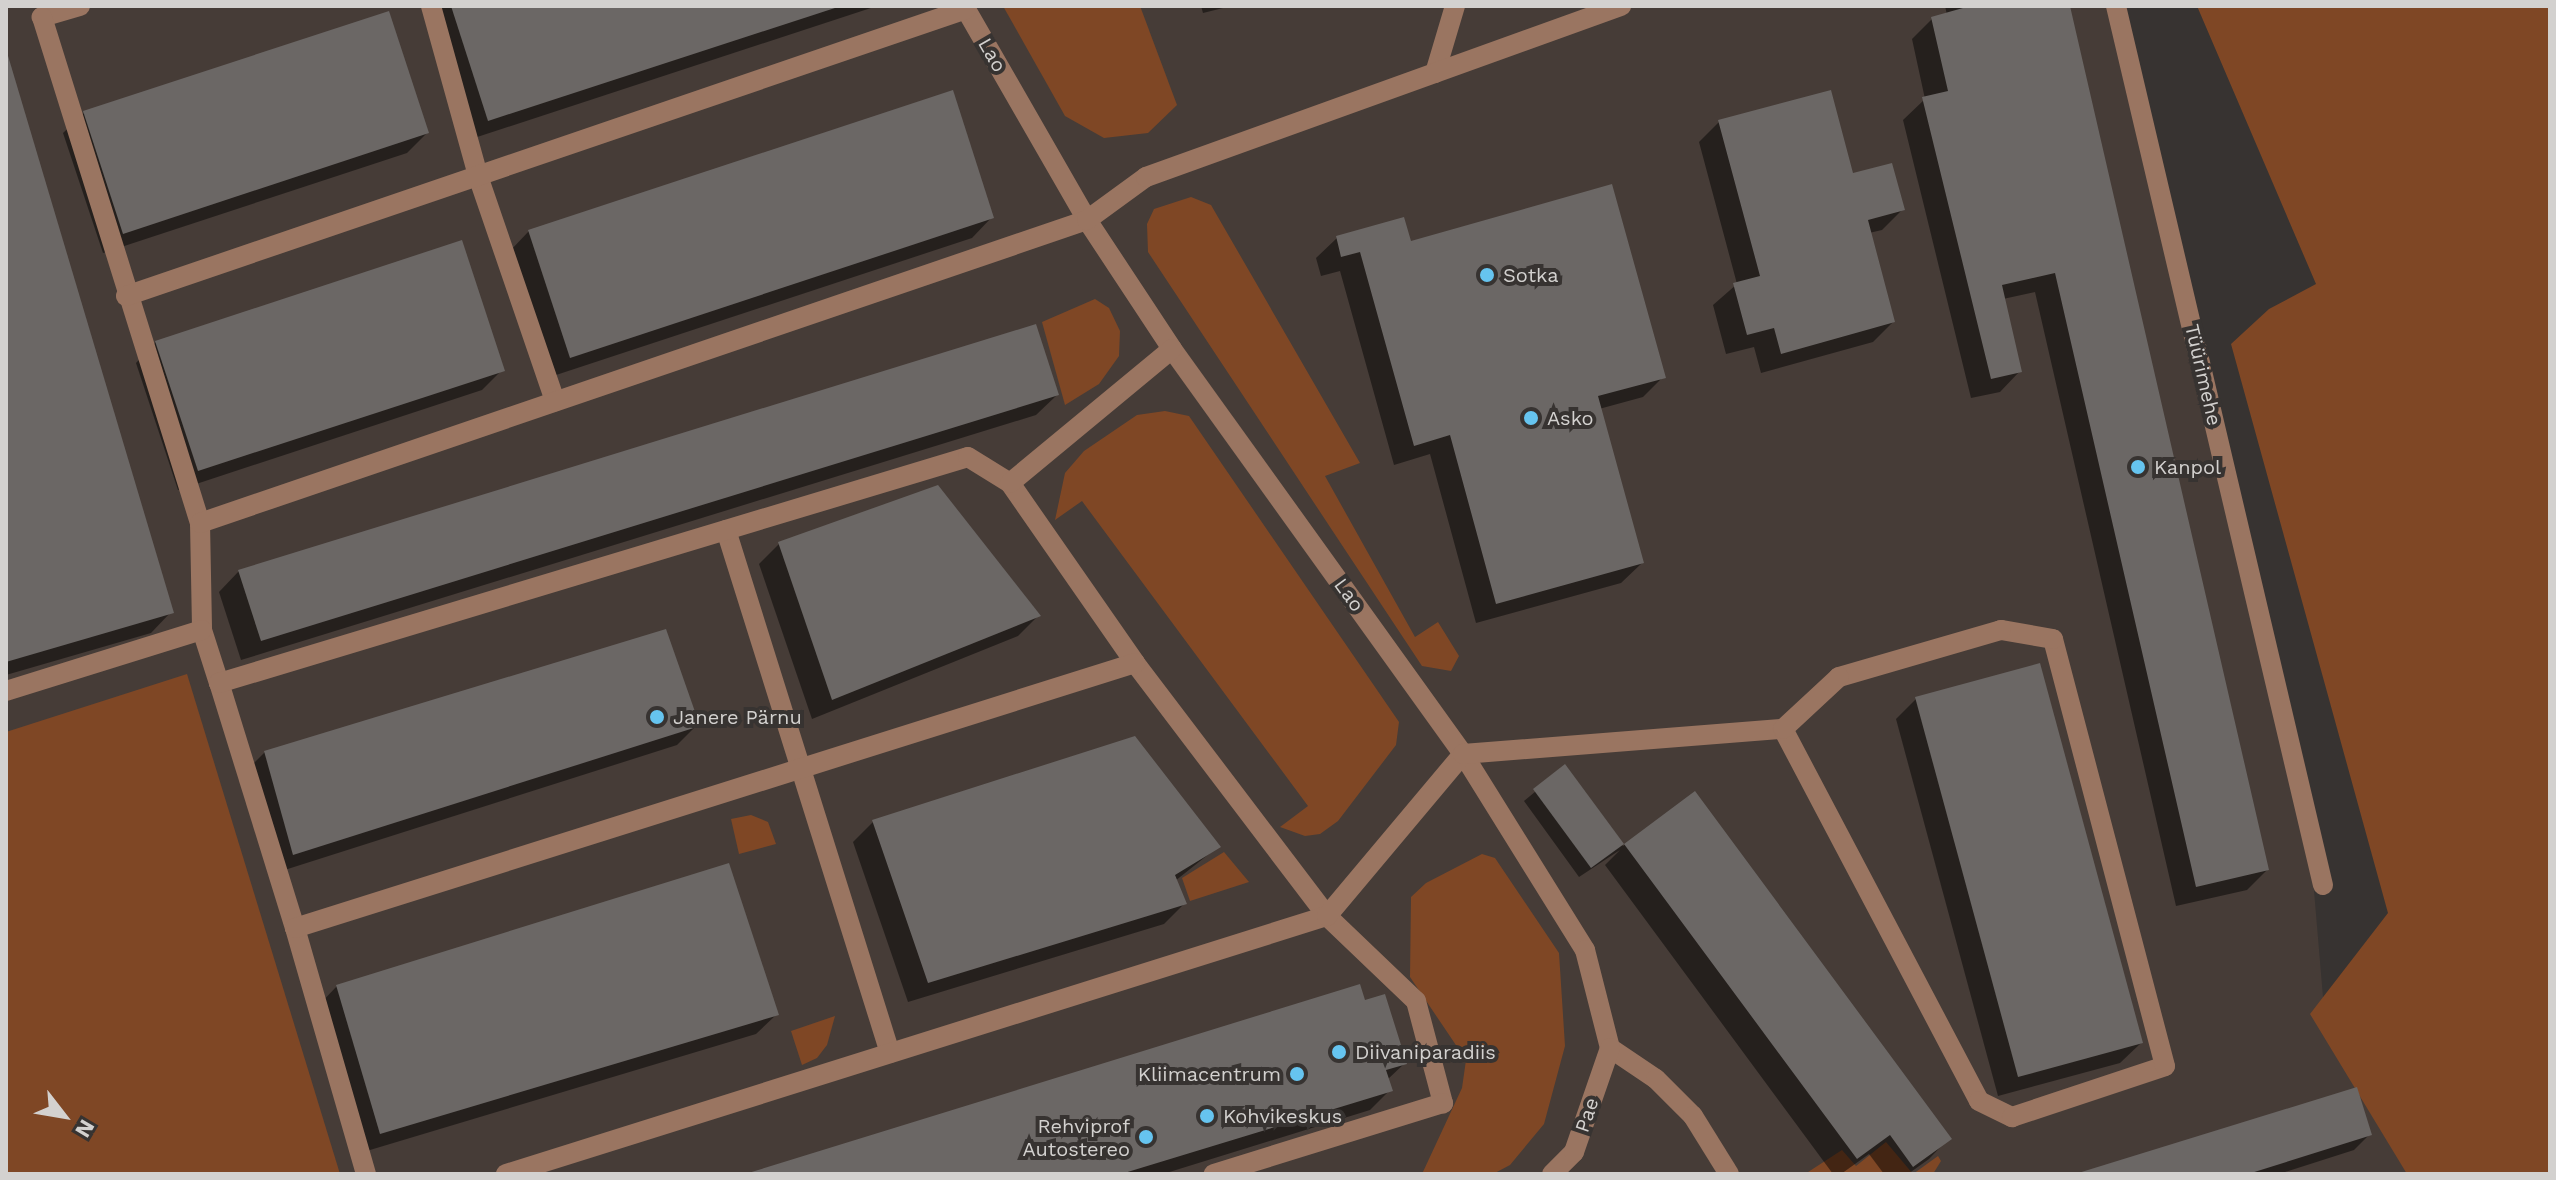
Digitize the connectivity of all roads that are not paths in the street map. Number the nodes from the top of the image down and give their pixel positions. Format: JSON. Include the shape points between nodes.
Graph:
{"nodes":[{"id":1,"x":80,"y":6,"type":"edge"},
{"id":2,"x":431,"y":6,"type":"edge"},
{"id":3,"x":1455,"y":6,"type":"edge"},
{"id":4,"x":1621,"y":6,"type":"edge"},
{"id":5,"x":2116,"y":6,"type":"edge"},
{"id":6,"x":965,"y":8,"type":"edge"},
{"id":7,"x":1435,"y":73,"type":"junction"},
{"id":8,"x":478,"y":176,"type":"junction"},
{"id":9,"x":1087,"y":220,"type":"junction"},
{"id":10,"x":126,"y":296,"type":"junction"},
{"id":11,"x":1172,"y":349,"type":"junction"},
{"id":12,"x":555,"y":401,"type":"junction"},
{"id":13,"x":1010,"y":483,"type":"junction"},
{"id":14,"x":200,"y":523,"type":"junction"},
{"id":15,"x":726,"y":530,"type":"junction"},
{"id":16,"x":202,"y":630,"type":"junction"},
{"id":17,"x":1135,"y":663,"type":"junction"},
{"id":18,"x":219,"y":683,"type":"junction"},
{"id":19,"x":6,"y":691,"type":"edge"},
{"id":20,"x":1783,"y":729,"type":"junction"},
{"id":21,"x":1463,"y":754,"type":"junction"},
{"id":22,"x":800,"y":766,"type":"junction"},
{"id":23,"x":2323,"y":885,"type":"dead end"},
{"id":24,"x":1327,"y":916,"type":"junction"},
{"id":25,"x":295,"y":928,"type":"junction"},
{"id":26,"x":1610,"y":1048,"type":"junction"},
{"id":27,"x":890,"y":1053,"type":"junction"},
{"id":28,"x":366,"y":1174,"type":"edge"},
{"id":29,"x":506,"y":1174,"type":"edge"},
{"id":30,"x":1214,"y":1174,"type":"edge"},
{"id":31,"x":1552,"y":1174,"type":"edge"},
{"id":32,"x":1729,"y":1174,"type":"edge"}],
"edges":[{"from":1,"to":10,"type":"street","via":[[42,17]]},
{"from":2,"to":8,"type":"street"},
{"from":3,"to":7,"type":"street"},
{"from":4,"to":7,"type":"street"},
{"from":5,"to":23,"type":"street","name":"Tüürimehe"},
{"from":6,"to":8,"type":"street"},
{"from":6,"to":9,"type":"street","name":"Lao"},
{"from":7,"to":9,"type":"street","via":[[1146,177]]},
{"from":8,"to":10,"type":"street"},
{"from":8,"to":12,"type":"street"},
{"from":9,"to":11,"type":"street","name":"Lao"},
{"from":9,"to":12,"type":"street"},
{"from":10,"to":14,"type":"street"},
{"from":11,"to":13,"type":"street"},
{"from":11,"to":21,"type":"street","name":"Lao"},
{"from":12,"to":14,"type":"street"},
{"from":13,"to":15,"type":"street","via":[[968,457]]},
{"from":13,"to":17,"type":"street"},
{"from":14,"to":16,"type":"street"},
{"from":15,"to":18,"type":"street"},
{"from":15,"to":22,"type":"street"},
{"from":16,"to":18,"type":"street"},
{"from":16,"to":19,"type":"street"},
{"from":17,"to":22,"type":"street"},
{"from":17,"to":24,"type":"street"},
{"from":18,"to":25,"type":"street"},
{"from":20,"to":20,"type":"street","via":[[1979,1101],[2012,1117],[2165,1066],[2053,639],[2001,630],[1839,677]]},
{"from":20,"to":21,"type":"street"},
{"from":21,"to":24,"type":"street"},
{"from":21,"to":26,"type":"street","name":"Lao","via":[[1585,950]]},
{"from":22,"to":25,"type":"street"},
{"from":22,"to":27,"type":"street"},
{"from":24,"to":27,"type":"street"},
{"from":24,"to":30,"type":"street","via":[[1416,1001],[1443,1103]]},
{"from":25,"to":28,"type":"street"},
{"from":26,"to":31,"type":"street","name":"Pae","via":[[1574,1152]]},
{"from":26,"to":32,"type":"street","via":[[1656,1079],[1693,1116]]},
{"from":27,"to":29,"type":"street"}]}
